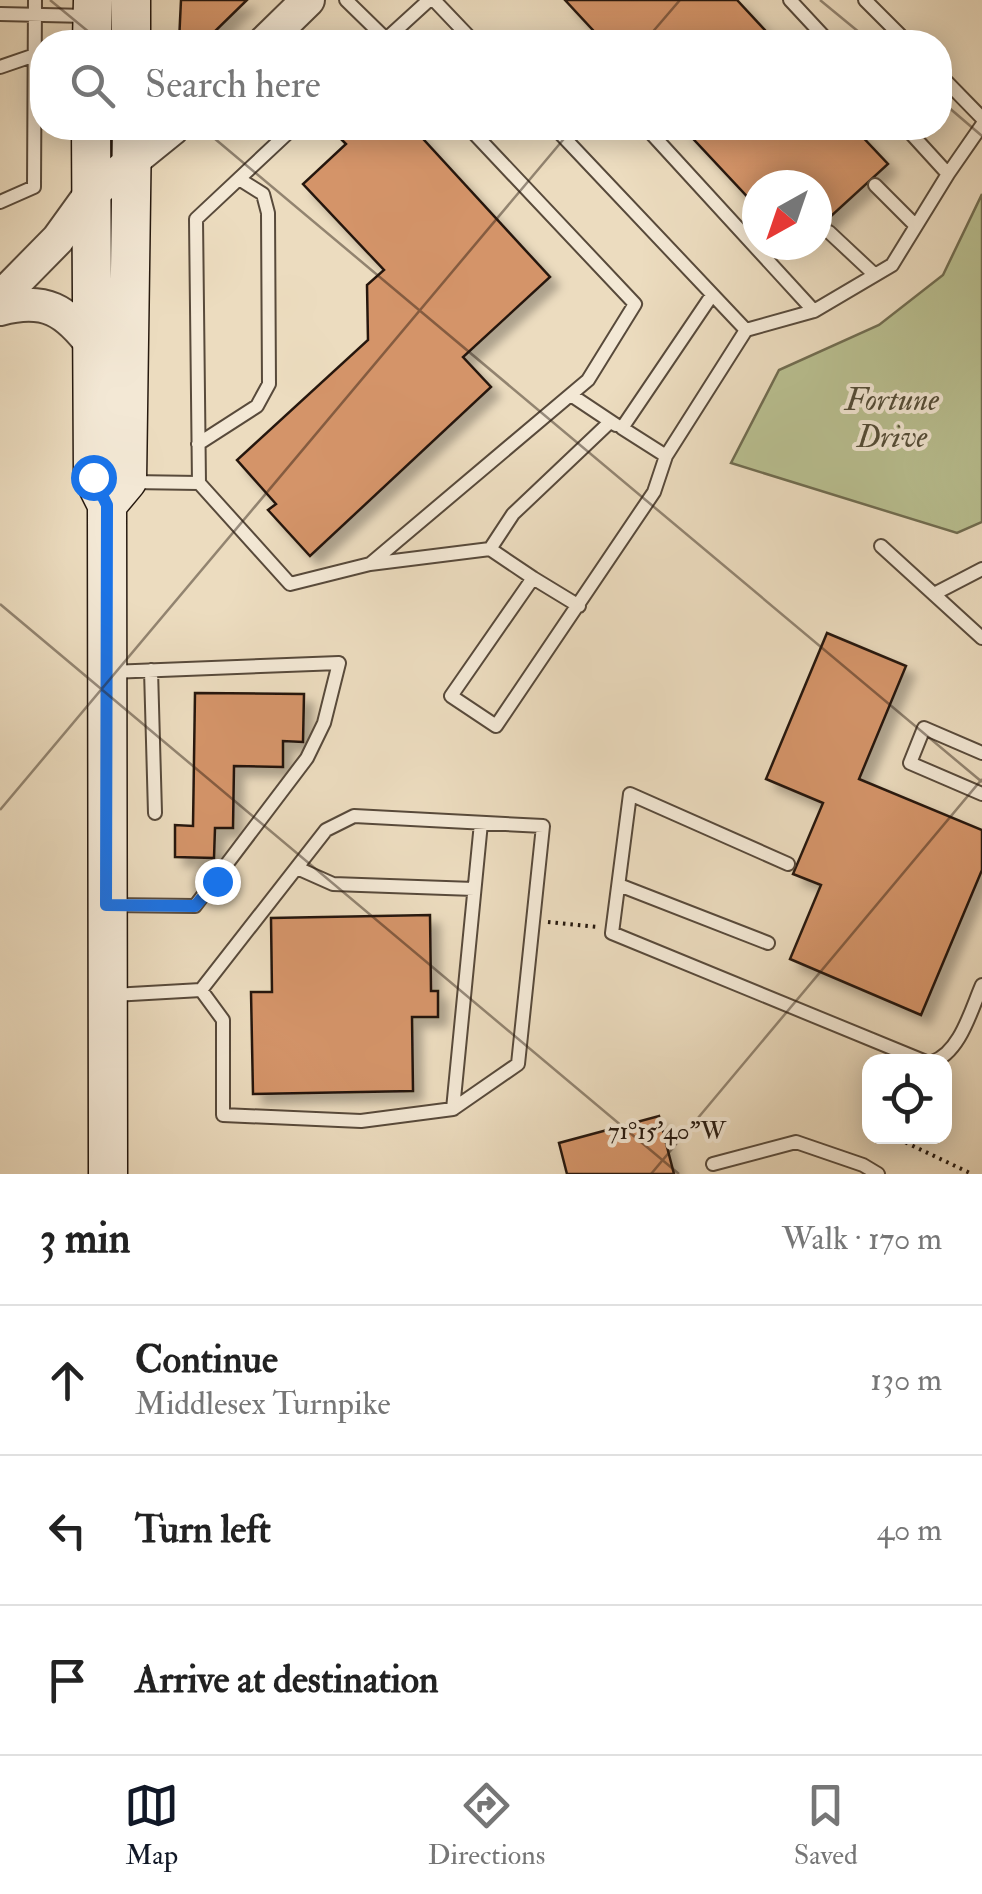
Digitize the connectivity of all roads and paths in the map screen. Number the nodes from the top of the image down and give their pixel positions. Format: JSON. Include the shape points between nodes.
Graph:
{"nodes":[{"id":1,"x":131,"y":0,"type":"edge"},
{"id":2,"x":308,"y":0,"type":"edge"},
{"id":3,"x":346,"y":0,"type":"edge"},
{"id":4,"x":432,"y":0,"type":"edge"},
{"id":5,"x":790,"y":0,"type":"edge"},
{"id":6,"x":865,"y":0,"type":"edge"},
{"id":7,"x":35,"y":7,"type":"edge"},
{"id":8,"x":0,"y":14,"type":"edge"},
{"id":9,"x":93,"y":20,"type":"edge"},
{"id":10,"x":131,"y":30,"type":"edge"},
{"id":11,"x":277,"y":30,"type":"edge"},
{"id":12,"x":375,"y":30,"type":"edge"},
{"id":13,"x":399,"y":30,"type":"edge"},
{"id":14,"x":462,"y":30,"type":"edge"},
{"id":15,"x":817,"y":30,"type":"edge"},
{"id":16,"x":895,"y":30,"type":"edge"},
{"id":17,"x":30,"y":57,"type":"edge"},
{"id":18,"x":0,"y":67,"type":"edge"},
{"id":19,"x":952,"y":88,"type":"edge"},
{"id":20,"x":982,"y":121,"type":"edge"},
{"id":21,"x":34,"y":140,"type":"edge"},
{"id":22,"x":90,"y":140,"type":"edge"},
{"id":23,"x":281,"y":140,"type":"edge"},
{"id":24,"x":480,"y":140,"type":"edge"},
{"id":25,"x":565,"y":140,"type":"edge"},
{"id":26,"x":657,"y":140,"type":"edge"},
{"id":27,"x":917,"y":140,"type":"edge"},
{"id":28,"x":132,"y":143,"type":"edge"},
{"id":29,"x":948,"y":174,"type":"junction"},
{"id":30,"x":239,"y":179,"type":"junction"},
{"id":31,"x":875,"y":185,"type":"dead end"},
{"id":32,"x":89,"y":196,"type":"junction"},
{"id":33,"x":0,"y":202,"type":"edge"},
{"id":34,"x":916,"y":226,"type":"junction"},
{"id":35,"x":832,"y":235,"type":"edge"},
{"id":36,"x":874,"y":276,"type":"junction"},
{"id":37,"x":712,"y":295,"type":"junction"},
{"id":38,"x":0,"y":298,"type":"edge"},
{"id":39,"x":0,"y":309,"type":"edge"},
{"id":40,"x":814,"y":311,"type":"junction"},
{"id":41,"x":746,"y":330,"type":"junction"},
{"id":42,"x":93,"y":346,"type":"junction"},
{"id":43,"x":571,"y":395,"type":"junction"},
{"id":44,"x":616,"y":425,"type":"junction"},
{"id":45,"x":198,"y":444,"type":"junction"},
{"id":46,"x":666,"y":456,"type":"junction"},
{"id":47,"x":198,"y":484,"type":"junction"},
{"id":48,"x":117,"y":493,"type":"junction"},
{"id":49,"x":881,"y":546,"type":"dead end"},
{"id":50,"x":490,"y":549,"type":"junction"},
{"id":51,"x":370,"y":564,"type":"junction"},
{"id":52,"x":982,"y":569,"type":"edge"},
{"id":53,"x":533,"y":578,"type":"junction"},
{"id":54,"x":934,"y":594,"type":"junction"},
{"id":55,"x":579,"y":606,"type":"junction"},
{"id":56,"x":982,"y":638,"type":"edge"},
{"id":57,"x":151,"y":670,"type":"junction"},
{"id":58,"x":108,"y":672,"type":"junction"},
{"id":59,"x":982,"y":754,"type":"edge"},
{"id":60,"x":982,"y":794,"type":"edge"},
{"id":61,"x":155,"y":813,"type":"dead end"},
{"id":62,"x":480,"y":823,"type":"junction"},
{"id":63,"x":788,"y":864,"type":"dead end"},
{"id":64,"x":297,"y":868,"type":"junction"},
{"id":65,"x":619,"y":885,"type":"junction"},
{"id":66,"x":474,"y":888,"type":"junction"},
{"id":67,"x":106,"y":905,"type":"junction"},
{"id":68,"x":533,"y":920,"type":"junction"},
{"id":69,"x":613,"y":926,"type":"junction"},
{"id":70,"x":768,"y":943,"type":"dead end"},
{"id":71,"x":982,"y":985,"type":"edge"},
{"id":72,"x":202,"y":990,"type":"junction"},
{"id":73,"x":106,"y":996,"type":"junction"},
{"id":74,"x":909,"y":1054,"type":"edge"},
{"id":75,"x":946,"y":1054,"type":"edge"},
{"id":76,"x":453,"y":1108,"type":"junction"},
{"id":77,"x":909,"y":1144,"type":"edge"},
{"id":78,"x":713,"y":1164,"type":"dead end"},
{"id":79,"x":108,"y":1174,"type":"edge"},
{"id":80,"x":878,"y":1174,"type":"edge"},
{"id":81,"x":972,"y":1174,"type":"edge"}],
"edges":[{"from":1,"to":10,"type":"main road"},
{"from":2,"to":11,"type":"street"},
{"from":3,"to":12,"type":"lane"},
{"from":4,"to":13,"type":"lane"},
{"from":4,"to":14,"type":"lane"},
{"from":5,"to":15,"type":"lane"},
{"from":6,"to":16,"type":"lane"},
{"from":7,"to":8,"type":"lane"},
{"from":7,"to":9,"type":"lane"},
{"from":17,"to":18,"type":"lane"},
{"from":19,"to":20,"type":"lane"},
{"from":20,"to":29,"type":"lane"},
{"from":21,"to":33,"type":"lane","via":[[34,187]]},
{"from":22,"to":32,"type":"main road"},
{"from":23,"to":30,"type":"lane"},
{"from":24,"to":43,"type":"lane","via":[[634,304],[588,380]]},
{"from":25,"to":37,"type":"lane"},
{"from":26,"to":40,"type":"lane"},
{"from":27,"to":29,"type":"lane"},
{"from":28,"to":32,"type":"street"},
{"from":28,"to":48,"type":"main road"},
{"from":29,"to":34,"type":"lane"},
{"from":30,"to":45,"type":"lane","via":[[196,220]]},
{"from":30,"to":45,"type":"lane","via":[[264,194],[268,213],[269,384],[257,406]]},
{"from":31,"to":34,"type":"lane"},
{"from":32,"to":38,"type":"street"},
{"from":32,"to":42,"type":"main road"},
{"from":34,"to":36,"type":"lane","via":[[892,265]]},
{"from":35,"to":36,"type":"lane"},
{"from":36,"to":40,"type":"lane"},
{"from":37,"to":41,"type":"lane"},
{"from":37,"to":44,"type":"lane"},
{"from":39,"to":42,"type":"street","via":[[27,304],[63,313]]},
{"from":40,"to":41,"type":"lane"},
{"from":41,"to":46,"type":"lane"},
{"from":42,"to":48,"type":"main road","via":[[93,477]]},
{"from":43,"to":44,"type":"lane"},
{"from":43,"to":51,"type":"lane"},
{"from":44,"to":46,"type":"lane"},
{"from":44,"to":50,"type":"lane","via":[[512,514]]},
{"from":45,"to":47,"type":"lane"},
{"from":46,"to":55,"type":"lane","via":[[654,492]]},
{"from":47,"to":48,"type":"lane"},
{"from":47,"to":51,"type":"lane","via":[[290,584]]},
{"from":48,"to":58,"type":"main road"},
{"from":49,"to":54,"type":"lane"},
{"from":50,"to":51,"type":"lane"},
{"from":50,"to":53,"type":"lane"},
{"from":52,"to":54,"type":"lane"},
{"from":53,"to":55,"type":"lane"},
{"from":53,"to":55,"type":"lane","via":[[451,696],[496,726]]},
{"from":54,"to":56,"type":"lane"},
{"from":57,"to":58,"type":"lane"},
{"from":57,"to":61,"type":"lane"},
{"from":57,"to":67,"type":"lane","via":[[338,663],[308,758],[195,906]]},
{"from":58,"to":67,"type":"main road"},
{"from":59,"to":60,"type":"lane","via":[[924,728],[910,763]]},
{"from":62,"to":64,"type":"lane","via":[[354,816],[326,830]]},
{"from":62,"to":66,"type":"lane"},
{"from":62,"to":68,"type":"lane","via":[[543,826]]},
{"from":63,"to":65,"type":"lane","via":[[630,794]]},
{"from":64,"to":66,"type":"lane","via":[[333,884]]},
{"from":64,"to":72,"type":"lane"},
{"from":65,"to":69,"type":"lane"},
{"from":65,"to":70,"type":"lane"},
{"from":66,"to":76,"type":"lane"},
{"from":67,"to":73,"type":"main road"},
{"from":68,"to":69,"type":"path"},
{"from":68,"to":76,"type":"lane","via":[[518,1064]]},
{"from":69,"to":74,"type":"lane","via":[[612,933]]},
{"from":71,"to":75,"type":"lane"},
{"from":72,"to":73,"type":"lane"},
{"from":72,"to":76,"type":"lane","via":[[223,1020],[223,1115],[360,1122]]},
{"from":73,"to":79,"type":"main road"},
{"from":77,"to":81,"type":"path"},
{"from":78,"to":80,"type":"lane","via":[[796,1142]]}]}
